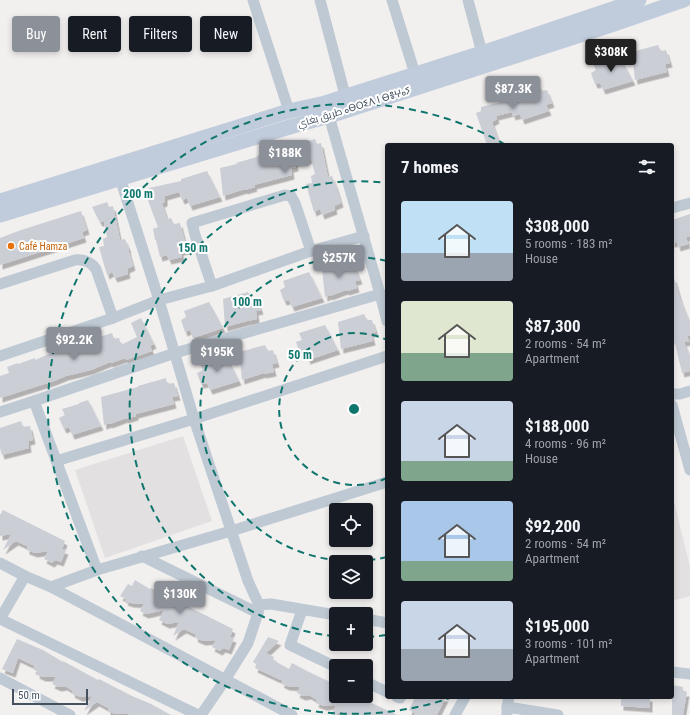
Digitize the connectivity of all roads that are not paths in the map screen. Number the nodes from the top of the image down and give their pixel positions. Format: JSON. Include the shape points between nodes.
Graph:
{"nodes":[{"id":1,"x":253,"y":0,"type":"edge"},
{"id":2,"x":320,"y":0,"type":"edge"},
{"id":3,"x":392,"y":0,"type":"edge"},
{"id":4,"x":468,"y":0,"type":"edge"},
{"id":5,"x":639,"y":0,"type":"edge"},
{"id":6,"x":684,"y":0,"type":"edge"},
{"id":7,"x":482,"y":52,"type":"junction"},
{"id":8,"x":416,"y":74,"type":"junction"},
{"id":9,"x":346,"y":96,"type":"junction"},
{"id":10,"x":327,"y":110,"type":"junction"},
{"id":11,"x":289,"y":111,"type":"junction"},
{"id":12,"x":120,"y":178,"type":"junction"},
{"id":13,"x":0,"y":201,"type":"edge"},
{"id":14,"x":690,"y":203,"type":"edge"},
{"id":15,"x":674,"y":207,"type":"edge"},
{"id":16,"x":0,"y":215,"type":"edge"},
{"id":17,"x":364,"y":236,"type":"junction"},
{"id":18,"x":311,"y":251,"type":"junction"},
{"id":19,"x":0,"y":284,"type":"edge"},
{"id":20,"x":212,"y":286,"type":"junction"},
{"id":21,"x":384,"y":295,"type":"edge"},
{"id":22,"x":159,"y":300,"type":"junction"},
{"id":23,"x":112,"y":318,"type":"junction"},
{"id":24,"x":175,"y":353,"type":"junction"},
{"id":25,"x":0,"y":356,"type":"edge"},
{"id":26,"x":385,"y":357,"type":"edge"},
{"id":27,"x":690,"y":391,"type":"edge"},
{"id":28,"x":674,"y":394,"type":"edge"},
{"id":29,"x":34,"y":401,"type":"junction"},
{"id":30,"x":0,"y":412,"type":"edge"},
{"id":31,"x":674,"y":412,"type":"edge"},
{"id":32,"x":194,"y":419,"type":"junction"},
{"id":33,"x":56,"y":461,"type":"junction"},
{"id":34,"x":690,"y":470,"type":"edge"},
{"id":35,"x":385,"y":483,"type":"edge"},
{"id":36,"x":231,"y":531,"type":"junction"},
{"id":37,"x":142,"y":556,"type":"junction"},
{"id":38,"x":0,"y":563,"type":"edge"},
{"id":39,"x":97,"y":570,"type":"junction"},
{"id":40,"x":25,"y":576,"type":"junction"},
{"id":41,"x":51,"y":587,"type":"junction"},
{"id":42,"x":259,"y":609,"type":"junction"},
{"id":43,"x":302,"y":610,"type":"junction"},
{"id":44,"x":329,"y":614,"type":"edge"},
{"id":45,"x":0,"y":619,"type":"edge"},
{"id":46,"x":373,"y":620,"type":"edge"},
{"id":47,"x":385,"y":623,"type":"edge"},
{"id":48,"x":329,"y":664,"type":"edge"},
{"id":49,"x":674,"y":672,"type":"edge"},
{"id":50,"x":690,"y":674,"type":"edge"},
{"id":51,"x":0,"y":678,"type":"edge"},
{"id":52,"x":225,"y":680,"type":"junction"},
{"id":53,"x":373,"y":685,"type":"edge"},
{"id":54,"x":385,"y":691,"type":"edge"},
{"id":55,"x":464,"y":699,"type":"edge"},
{"id":56,"x":508,"y":706,"type":"edge"},
{"id":57,"x":70,"y":715,"type":"edge"},
{"id":58,"x":200,"y":715,"type":"edge"},
{"id":59,"x":292,"y":715,"type":"edge"},
{"id":60,"x":455,"y":715,"type":"edge"},
{"id":61,"x":558,"y":715,"type":"edge"}],
"edges":[{"from":1,"to":11,"type":"street"},
{"from":2,"to":9,"type":"street"},
{"from":3,"to":8,"type":"street"},
{"from":4,"to":7,"type":"street"},
{"from":5,"to":7,"type":"main road","name":"طريق بغاي ⴰⴱⵔⵉⴷ ⵏ ⴱⴻⵖⴰⵢ"},
{"from":6,"to":10,"type":"main road","name":"طريق بغاي ⴰⴱⵔⵉⴷ ⵏ ⴱⴻⵖⴰⵢ","via":[[608,26]]},
{"from":7,"to":8,"type":"main road","name":"طريق بغاي ⴰⴱⵔⵉⴷ ⵏ ⴱⴻⵖⴰⵢ"},
{"from":8,"to":9,"type":"main road","name":"طريق بغاي ⴰⴱⵔⵉⴷ ⵏ ⴱⴻⵖⴰⵢ"},
{"from":9,"to":10,"type":"main road","name":"طريق بغاي ⴰⴱⵔⵉⴷ ⵏ ⴱⴻⵖⴰⵢ"},
{"from":10,"to":11,"type":"main road","name":"طريق بغاي ⴰⴱⵔⵉⴷ ⵏ ⴱⴻⵖⴰⵢ"},
{"from":10,"to":12,"type":"main road","name":"طريق بغاي ⴰⴱⵔⵉⴷ ⵏ ⴱⴻⵖⴰⵢ","via":[[294,126]]},
{"from":10,"to":17,"type":"street"},
{"from":11,"to":13,"type":"main road","name":"طريق بغاي ⴰⴱⵔⵉⴷ ⵏ ⴱⴻⵖⴰⵢ"},
{"from":12,"to":16,"type":"main road","name":"طريق بغاي ⴰⴱⵔⵉⴷ ⵏ ⴱⴻⵖⴰⵢ"},
{"from":12,"to":22,"type":"street"},
{"from":14,"to":15,"type":"street"},
{"from":17,"to":18,"type":"street"},
{"from":17,"to":21,"type":"street"},
{"from":18,"to":20,"type":"street"},
{"from":18,"to":20,"type":"street","via":[[291,196],[285,195],[192,223]]},
{"from":19,"to":23,"type":"street","via":[[75,260],[85,260],[96,269]]},
{"from":20,"to":22,"type":"street"},
{"from":21,"to":24,"type":"street"},
{"from":22,"to":23,"type":"street"},
{"from":22,"to":24,"type":"street"},
{"from":23,"to":25,"type":"street"},
{"from":24,"to":29,"type":"street"},
{"from":24,"to":32,"type":"street"},
{"from":26,"to":32,"type":"street"},
{"from":27,"to":28,"type":"street"},
{"from":29,"to":30,"type":"street"},
{"from":29,"to":33,"type":"street"},
{"from":31,"to":34,"type":"street"},
{"from":32,"to":33,"type":"street"},
{"from":32,"to":36,"type":"street"},
{"from":33,"to":39,"type":"street"},
{"from":35,"to":36,"type":"street"},
{"from":36,"to":37,"type":"street"},
{"from":36,"to":42,"type":"street"},
{"from":37,"to":39,"type":"street"},
{"from":37,"to":42,"type":"street"},
{"from":38,"to":40,"type":"street"},
{"from":39,"to":41,"type":"street"},
{"from":40,"to":41,"type":"street"},
{"from":40,"to":45,"type":"street"},
{"from":41,"to":52,"type":"street"},
{"from":42,"to":43,"type":"street","via":[[271,604]]},
{"from":42,"to":52,"type":"street","via":[[248,643]]},
{"from":43,"to":44,"type":"street"},
{"from":43,"to":48,"type":"street","via":[[290,645]]},
{"from":45,"to":58,"type":"street"},
{"from":46,"to":47,"type":"street"},
{"from":49,"to":50,"type":"street"},
{"from":51,"to":57,"type":"street"},
{"from":52,"to":58,"type":"street"},
{"from":52,"to":59,"type":"street"},
{"from":53,"to":54,"type":"street"},
{"from":55,"to":60,"type":"street"},
{"from":56,"to":61,"type":"street"}]}
